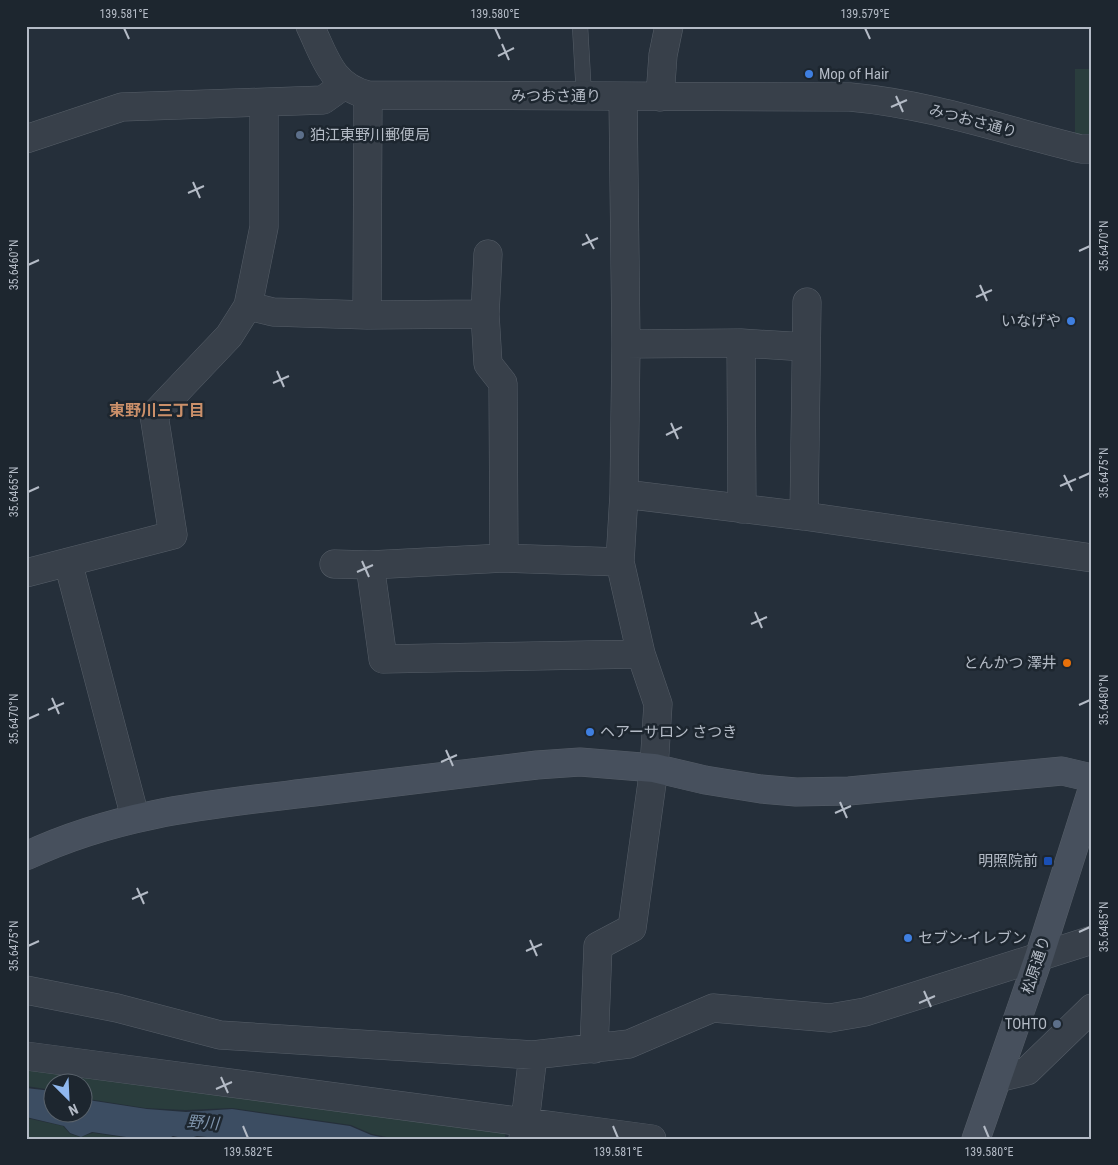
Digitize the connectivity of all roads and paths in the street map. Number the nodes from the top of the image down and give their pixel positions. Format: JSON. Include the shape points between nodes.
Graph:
{"nodes":[{"id":1,"x":310,"y":26,"type":"edge"},
{"id":2,"x":580,"y":26,"type":"edge"},
{"id":3,"x":669,"y":26,"type":"edge"},
{"id":4,"x":356,"y":90,"type":"junction"},
{"id":5,"x":584,"y":96,"type":"junction"},
{"id":6,"x":623,"y":96,"type":"junction"},
{"id":7,"x":660,"y":97,"type":"junction"},
{"id":8,"x":264,"y":103,"type":"junction"},
{"id":9,"x":26,"y":139,"type":"edge"},
{"id":10,"x":1092,"y":149,"type":"edge"},
{"id":11,"x":488,"y":254,"type":"dead end"},
{"id":12,"x":807,"y":302,"type":"dead end"},
{"id":13,"x":248,"y":306,"type":"junction"},
{"id":14,"x":367,"y":314,"type":"junction"},
{"id":15,"x":485,"y":314,"type":"junction"},
{"id":16,"x":741,"y":343,"type":"junction"},
{"id":17,"x":626,"y":344,"type":"junction"},
{"id":18,"x":806,"y":347,"type":"junction"},
{"id":19,"x":624,"y":494,"type":"junction"},
{"id":20,"x":742,"y":509,"type":"junction"},
{"id":21,"x":804,"y":516,"type":"junction"},
{"id":22,"x":504,"y":558,"type":"junction"},
{"id":23,"x":1092,"y":558,"type":"edge"},
{"id":24,"x":68,"y":562,"type":"junction"},
{"id":25,"x":620,"y":562,"type":"junction"},
{"id":26,"x":334,"y":564,"type":"dead end"},
{"id":27,"x":370,"y":566,"type":"junction"},
{"id":28,"x":26,"y":573,"type":"edge"},
{"id":29,"x":641,"y":654,"type":"junction"},
{"id":30,"x":654,"y":768,"type":"junction"},
{"id":31,"x":1092,"y":778,"type":"edge"},
{"id":32,"x":1092,"y":790,"type":"edge"},
{"id":33,"x":135,"y":817,"type":"junction"},
{"id":34,"x":26,"y":856,"type":"edge"},
{"id":35,"x":1092,"y":940,"type":"edge"},
{"id":36,"x":1039,"y":957,"type":"junction"},
{"id":37,"x":26,"y":990,"type":"edge"},
{"id":38,"x":1092,"y":1008,"type":"edge"},
{"id":39,"x":594,"y":1049,"type":"junction"},
{"id":40,"x":533,"y":1055,"type":"junction"},
{"id":41,"x":26,"y":1056,"type":"edge"},
{"id":42,"x":998,"y":1078,"type":"junction"},
{"id":43,"x":524,"y":1130,"type":"edge"},
{"id":44,"x":652,"y":1139,"type":"edge"},
{"id":45,"x":976,"y":1139,"type":"edge"}],
"edges":[{"from":1,"to":4,"type":"street","via":[[331,70]]},
{"from":2,"to":5,"type":"lane"},
{"from":3,"to":7,"type":"street"},
{"from":4,"to":5,"type":"street","name":"みつおさ通り"},
{"from":4,"to":8,"type":"street","via":[[323,100]]},
{"from":4,"to":14,"type":"street"},
{"from":5,"to":6,"type":"street","name":"みつおさ通り"},
{"from":6,"to":7,"type":"street","name":"みつおさ通り"},
{"from":6,"to":17,"type":"street"},
{"from":7,"to":10,"type":"street","name":"みつおさ通り","via":[[850,97],[883,100],[934,109],[1081,149]]},
{"from":8,"to":9,"type":"street","via":[[122,107]]},
{"from":8,"to":13,"type":"street","via":[[264,227]]},
{"from":11,"to":15,"type":"street"},
{"from":12,"to":18,"type":"street"},
{"from":13,"to":14,"type":"street","via":[[273,312]]},
{"from":13,"to":24,"type":"street","via":[[230,336],[154,415],[173,535]]},
{"from":14,"to":15,"type":"street"},
{"from":15,"to":22,"type":"street","via":[[488,364],[503,383]]},
{"from":16,"to":17,"type":"street"},
{"from":16,"to":18,"type":"street"},
{"from":16,"to":20,"type":"street"},
{"from":17,"to":19,"type":"street"},
{"from":18,"to":21,"type":"street"},
{"from":19,"to":20,"type":"street"},
{"from":19,"to":25,"type":"street"},
{"from":20,"to":21,"type":"street"},
{"from":21,"to":23,"type":"street"},
{"from":22,"to":25,"type":"street"},
{"from":22,"to":27,"type":"street"},
{"from":24,"to":28,"type":"street"},
{"from":24,"to":33,"type":"street"},
{"from":25,"to":29,"type":"street"},
{"from":26,"to":27,"type":"street"},
{"from":27,"to":29,"type":"street","via":[[383,659]]},
{"from":29,"to":30,"type":"street","via":[[658,704]]},
{"from":30,"to":31,"type":"street","via":[[761,790],[796,792],[849,791],[1062,771]]},
{"from":30,"to":33,"type":"street","via":[[580,762],[536,765],[233,801]]},
{"from":30,"to":39,"type":"street","via":[[632,928],[598,946]]},
{"from":32,"to":36,"type":"street","name":"松原通り"},
{"from":33,"to":34,"type":"street"},
{"from":35,"to":36,"type":"street"},
{"from":36,"to":39,"type":"street","via":[[865,1012],[830,1018],[713,1008],[629,1044]]},
{"from":36,"to":42,"type":"street","name":"松原通り"},
{"from":37,"to":40,"type":"street","via":[[117,1008],[220,1035]]},
{"from":38,"to":42,"type":"street","via":[[1027,1071]]},
{"from":39,"to":40,"type":"street"},
{"from":40,"to":43,"type":"street"},
{"from":41,"to":43,"type":"street"},
{"from":42,"to":45,"type":"street","name":"松原通り"},
{"from":43,"to":44,"type":"street"}]}
